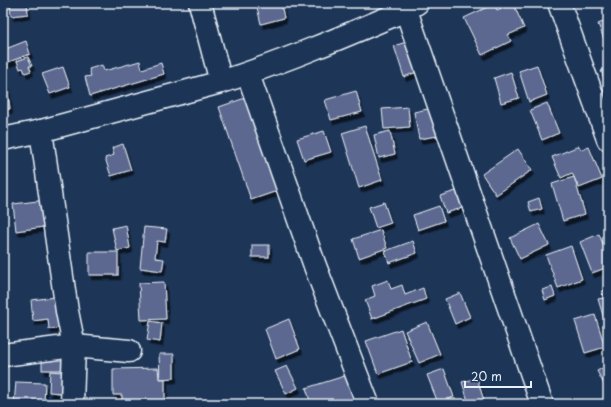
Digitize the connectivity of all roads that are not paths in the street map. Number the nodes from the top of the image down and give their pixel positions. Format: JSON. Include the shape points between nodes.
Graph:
{"nodes":[{"id":1,"x":200,"y":3,"type":"edge"},
{"id":2,"x":559,"y":3,"type":"edge"},
{"id":3,"x":411,"y":6,"type":"edge"},
{"id":4,"x":248,"y":74,"type":"junction"},
{"id":5,"x":221,"y":82,"type":"junction"},
{"id":6,"x":41,"y":131,"type":"junction"},
{"id":7,"x":3,"y":139,"type":"edge"},
{"id":8,"x":608,"y":139,"type":"edge"},
{"id":9,"x":74,"y":346,"type":"junction"},
{"id":10,"x":129,"y":351,"type":"dead end"},
{"id":11,"x":3,"y":355,"type":"edge"},
{"id":12,"x":72,"y":404,"type":"edge"},
{"id":13,"x":368,"y":404,"type":"edge"},
{"id":14,"x":542,"y":404,"type":"edge"}],
"edges":[{"from":1,"to":5,"type":"street"},
{"from":2,"to":8,"type":"street"},
{"from":3,"to":4,"type":"street","via":[[320,47]]},
{"from":3,"to":14,"type":"street"},
{"from":4,"to":5,"type":"street"},
{"from":4,"to":13,"type":"street","via":[[315,266]]},
{"from":5,"to":6,"type":"street"},
{"from":6,"to":7,"type":"street"},
{"from":6,"to":9,"type":"street"},
{"from":9,"to":10,"type":"street"},
{"from":9,"to":11,"type":"street"},
{"from":9,"to":12,"type":"street"}]}
